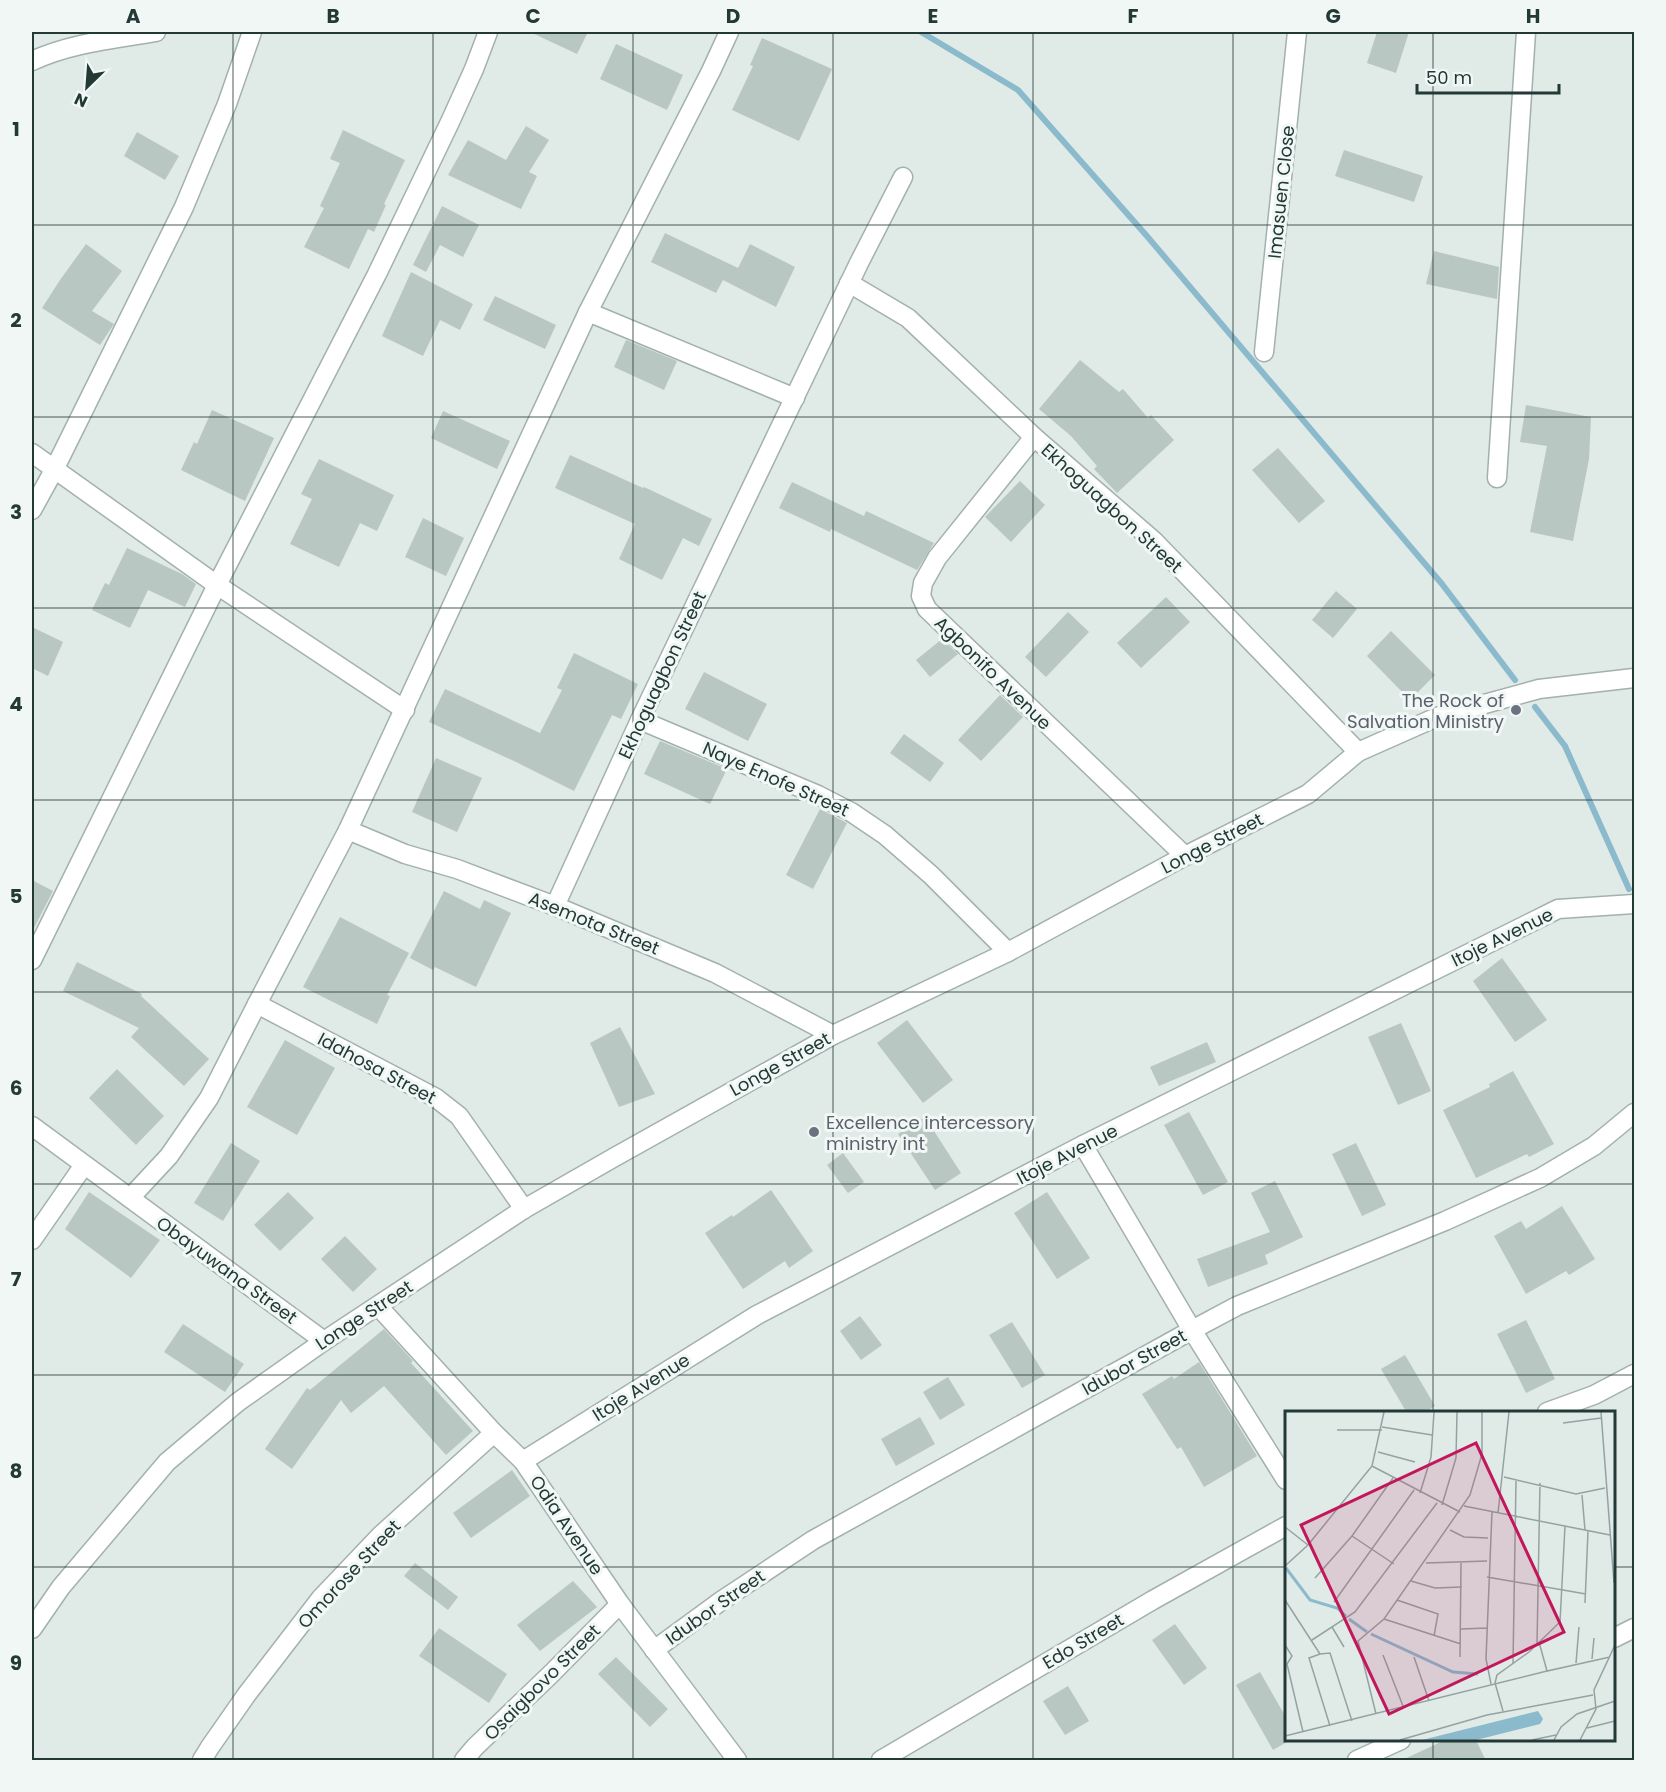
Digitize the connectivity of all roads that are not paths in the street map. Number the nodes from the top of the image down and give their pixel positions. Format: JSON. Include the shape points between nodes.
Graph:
{"nodes":[{"id":1,"x":156,"y":32,"type":"edge"},
{"id":2,"x":252,"y":32,"type":"edge"},
{"id":3,"x":488,"y":32,"type":"edge"},
{"id":4,"x":729,"y":32,"type":"edge"},
{"id":5,"x":1297,"y":32,"type":"edge"},
{"id":6,"x":1526,"y":32,"type":"edge"},
{"id":7,"x":32,"y":61,"type":"edge"},
{"id":8,"x":903,"y":177,"type":"dead end"},
{"id":9,"x":849,"y":283,"type":"junction"},
{"id":10,"x":588,"y":312,"type":"junction"},
{"id":11,"x":1264,"y":352,"type":"dead end"},
{"id":12,"x":795,"y":398,"type":"junction"},
{"id":13,"x":1034,"y":437,"type":"junction"},
{"id":14,"x":32,"y":453,"type":"edge"},
{"id":15,"x":54,"y":470,"type":"junction"},
{"id":16,"x":1497,"y":478,"type":"dead end"},
{"id":17,"x":32,"y":510,"type":"edge"},
{"id":18,"x":217,"y":585,"type":"junction"},
{"id":19,"x":1635,"y":678,"type":"edge"},
{"id":20,"x":405,"y":710,"type":"junction"},
{"id":21,"x":640,"y":720,"type":"junction"},
{"id":22,"x":1358,"y":752,"type":"junction"},
{"id":23,"x":348,"y":830,"type":"junction"},
{"id":24,"x":1185,"y":856,"type":"junction"},
{"id":25,"x":1635,"y":904,"type":"edge"},
{"id":26,"x":555,"y":906,"type":"junction"},
{"id":27,"x":1008,"y":952,"type":"junction"},
{"id":28,"x":32,"y":960,"type":"edge"},
{"id":29,"x":257,"y":1004,"type":"junction"},
{"id":30,"x":833,"y":1035,"type":"junction"},
{"id":31,"x":1635,"y":1113,"type":"edge"},
{"id":32,"x":32,"y":1126,"type":"edge"},
{"id":33,"x":1083,"y":1145,"type":"junction"},
{"id":34,"x":84,"y":1165,"type":"junction"},
{"id":35,"x":130,"y":1198,"type":"junction"},
{"id":36,"x":524,"y":1209,"type":"junction"},
{"id":37,"x":32,"y":1240,"type":"edge"},
{"id":38,"x":378,"y":1306,"type":"junction"},
{"id":39,"x":1192,"y":1330,"type":"junction"},
{"id":40,"x":324,"y":1341,"type":"junction"},
{"id":41,"x":1635,"y":1374,"type":"edge"},
{"id":42,"x":1552,"y":1411,"type":"edge"},
{"id":43,"x":494,"y":1432,"type":"junction"},
{"id":44,"x":524,"y":1461,"type":"junction"},
{"id":45,"x":1285,"y":1477,"type":"edge"},
{"id":46,"x":1285,"y":1527,"type":"edge"},
{"id":47,"x":620,"y":1604,"type":"junction"},
{"id":48,"x":1635,"y":1628,"type":"edge"},
{"id":49,"x":32,"y":1629,"type":"edge"},
{"id":50,"x":1615,"y":1638,"type":"edge"},
{"id":51,"x":654,"y":1650,"type":"junction"},
{"id":52,"x":1399,"y":1741,"type":"edge"},
{"id":53,"x":202,"y":1761,"type":"edge"},
{"id":54,"x":464,"y":1761,"type":"edge"},
{"id":55,"x":737,"y":1761,"type":"edge"},
{"id":56,"x":881,"y":1761,"type":"edge"},
{"id":57,"x":1357,"y":1761,"type":"edge"}],
"edges":[{"from":1,"to":7,"type":"street","via":[[71,47]]},
{"from":2,"to":15,"type":"street","via":[[184,207]]},
{"from":3,"to":18,"type":"street","via":[[377,274]]},
{"from":4,"to":10,"type":"street"},
{"from":5,"to":11,"type":"street","name":"Imasuen Close"},
{"from":6,"to":16,"type":"street"},
{"from":8,"to":9,"type":"street","name":"Ekhoguagbon Street"},
{"from":9,"to":12,"type":"street","name":"Ekhoguagbon Street"},
{"from":9,"to":13,"type":"street","name":"Ekhoguagbon Street","via":[[908,318]]},
{"from":10,"to":12,"type":"street"},
{"from":10,"to":20,"type":"street"},
{"from":12,"to":21,"type":"street","name":"Ekhoguagbon Street"},
{"from":13,"to":22,"type":"street","name":"Ekhoguagbon Street","via":[[1154,541]]},
{"from":13,"to":24,"type":"street","name":"Agbonifo Avenue","via":[[937,558],[923,583],[921,596],[927,609]]},
{"from":14,"to":15,"type":"street"},
{"from":15,"to":17,"type":"street"},
{"from":15,"to":18,"type":"street"},
{"from":18,"to":20,"type":"street"},
{"from":18,"to":28,"type":"street"},
{"from":19,"to":22,"type":"street","name":"Longe Street","via":[[1539,689],[1437,717]]},
{"from":20,"to":23,"type":"street"},
{"from":21,"to":26,"type":"street","name":"Ekhoguagbon Street"},
{"from":21,"to":27,"type":"street","name":"Naye Enofe Street","via":[[851,812],[932,875]]},
{"from":22,"to":24,"type":"street","name":"Longe Street","via":[[1308,794]]},
{"from":23,"to":26,"type":"street","name":"Asemota Street"},
{"from":23,"to":29,"type":"street"},
{"from":24,"to":27,"type":"street","name":"Longe Street"},
{"from":25,"to":33,"type":"street","name":"Itoje Avenue","via":[[1558,909]]},
{"from":26,"to":30,"type":"street","name":"Asemota Street","via":[[715,973]]},
{"from":27,"to":30,"type":"street","name":"Longe Street"},
{"from":29,"to":35,"type":"street","via":[[210,1098],[169,1156]]},
{"from":29,"to":36,"type":"street","name":"Idahosa Street","via":[[436,1098],[459,1116]]},
{"from":30,"to":36,"type":"street","name":"Longe Street"},
{"from":31,"to":39,"type":"street","name":"Idubor Street","via":[[1594,1146],[1540,1178],[1445,1221],[1236,1305]]},
{"from":32,"to":34,"type":"street","name":"Obayuwana Street"},
{"from":33,"to":39,"type":"street"},
{"from":33,"to":44,"type":"street","name":"Itoje Avenue","via":[[757,1315]]},
{"from":34,"to":35,"type":"street","name":"Obayuwana Street"},
{"from":34,"to":37,"type":"street"},
{"from":35,"to":40,"type":"street","name":"Obayuwana Street"},
{"from":36,"to":38,"type":"street","name":"Longe Street"},
{"from":38,"to":40,"type":"street","name":"Longe Street"},
{"from":38,"to":43,"type":"street","name":"Odia Avenue"},
{"from":39,"to":45,"type":"street"},
{"from":39,"to":51,"type":"street","name":"Idubor Street","via":[[813,1540]]},
{"from":40,"to":49,"type":"street","name":"Longe Street","via":[[238,1402],[167,1462],[61,1587]]},
{"from":41,"to":42,"type":"street"},
{"from":43,"to":44,"type":"street","name":"Odia Avenue"},
{"from":43,"to":53,"type":"street","name":"Omorose Street","via":[[381,1535],[321,1598],[247,1694]]},
{"from":44,"to":47,"type":"street","name":"Odia Avenue"},
{"from":46,"to":56,"type":"street","name":"Edo Street","via":[[1153,1600]]},
{"from":47,"to":51,"type":"street","name":"Odia Avenue"},
{"from":47,"to":54,"type":"street","name":"Osaigbovo Street"},
{"from":48,"to":50,"type":"street"},
{"from":51,"to":55,"type":"street","name":"Odia Avenue"},
{"from":52,"to":57,"type":"street"}]}
